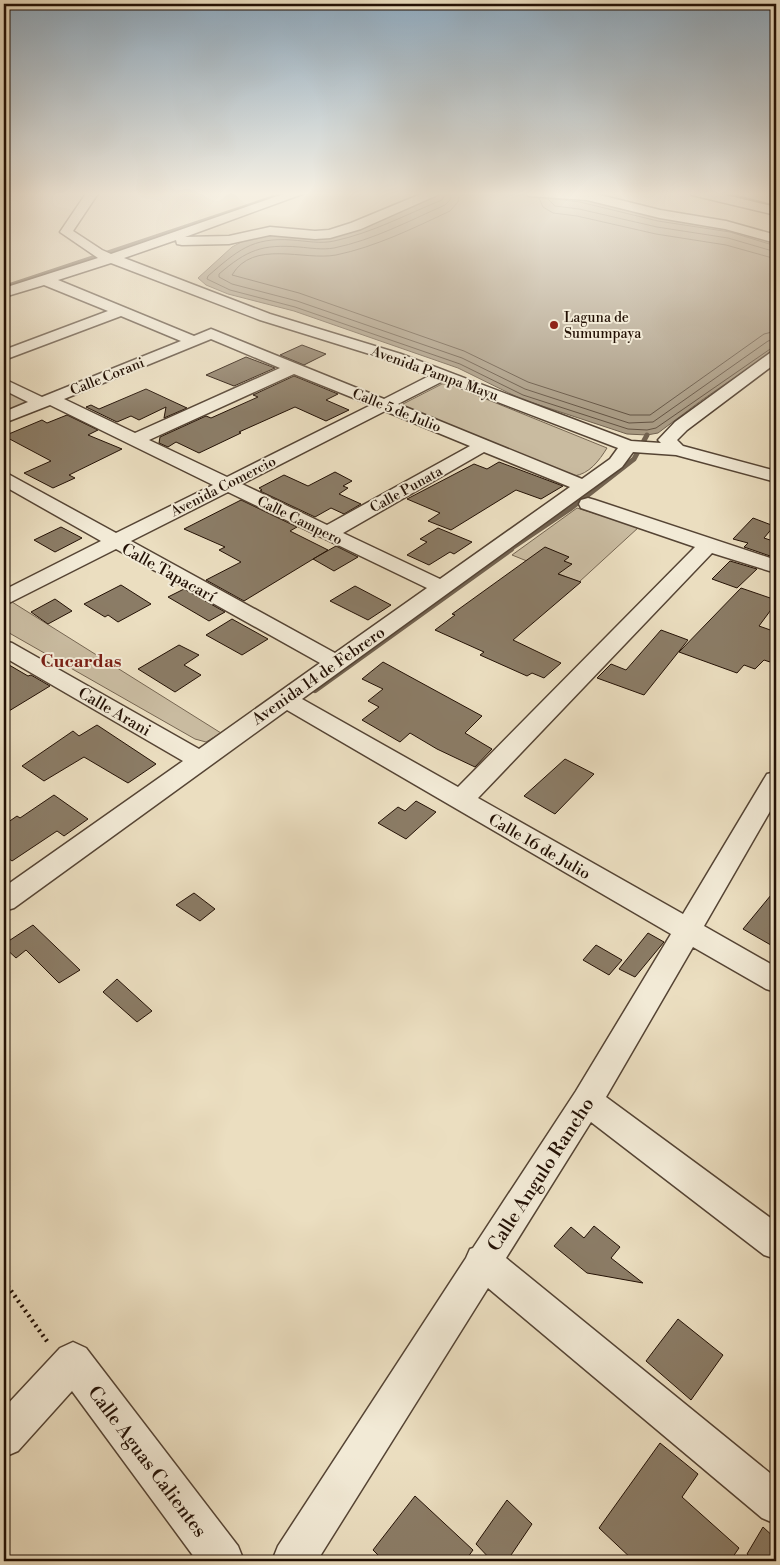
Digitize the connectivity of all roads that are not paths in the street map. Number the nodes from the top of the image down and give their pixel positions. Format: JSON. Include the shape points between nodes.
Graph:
{"nodes":[{"id":1,"x":74,"y":265,"type":"edge"},
{"id":2,"x":81,"y":265,"type":"edge"},
{"id":3,"x":129,"y":265,"type":"edge"},
{"id":4,"x":43,"y":279,"type":"junction"},
{"id":5,"x":4,"y":285,"type":"edge"},
{"id":6,"x":4,"y":292,"type":"edge"},
{"id":7,"x":121,"y":311,"type":"junction"},
{"id":8,"x":211,"y":334,"type":"joint"},
{"id":9,"x":194,"y":341,"type":"junction"},
{"id":10,"x":4,"y":355,"type":"edge"},
{"id":11,"x":776,"y":356,"type":"edge"},
{"id":12,"x":293,"y":368,"type":"junction"},
{"id":13,"x":443,"y":375,"type":"junction"},
{"id":14,"x":4,"y":384,"type":"edge"},
{"id":15,"x":46,"y":401,"type":"junction"},
{"id":16,"x":384,"y":405,"type":"junction"},
{"id":17,"x":4,"y":418,"type":"edge"},
{"id":18,"x":134,"y":440,"type":"junction"},
{"id":19,"x":484,"y":445,"type":"junction"},
{"id":20,"x":628,"y":446,"type":"junction"},
{"id":21,"x":677,"y":450,"type":"junction"},
{"id":22,"x":776,"y":477,"type":"edge"},
{"id":23,"x":4,"y":478,"type":"edge"},
{"id":24,"x":226,"y":484,"type":"junction"},
{"id":25,"x":585,"y":495,"type":"junction"},
{"id":26,"x":328,"y":533,"type":"junction"},
{"id":27,"x":114,"y":541,"type":"junction"},
{"id":28,"x":708,"y":545,"type":"junction"},
{"id":29,"x":776,"y":566,"type":"edge"},
{"id":30,"x":442,"y":588,"type":"junction"},
{"id":31,"x":4,"y":598,"type":"edge"},
{"id":32,"x":4,"y":648,"type":"edge"},
{"id":33,"x":336,"y":663,"type":"junction"},
{"id":34,"x":292,"y":703,"type":"junction"},
{"id":35,"x":200,"y":760,"type":"junction"},
{"id":36,"x":776,"y":780,"type":"edge"},
{"id":37,"x":460,"y":801,"type":"junction"},
{"id":38,"x":4,"y":899,"type":"edge"},
{"id":39,"x":688,"y":930,"type":"junction"},
{"id":40,"x":776,"y":981,"type":"edge"},
{"id":41,"x":587,"y":1101,"type":"junction"},
{"id":42,"x":776,"y":1243,"type":"edge"},
{"id":43,"x":484,"y":1261,"type":"junction"},
{"id":44,"x":4,"y":1437,"type":"edge"},
{"id":45,"x":776,"y":1504,"type":"edge"},
{"id":46,"x":223,"y":1561,"type":"edge"},
{"id":47,"x":293,"y":1561,"type":"edge"}],
"edges":[{"from":1,"to":5,"type":"street"},
{"from":2,"to":4,"type":"street"},
{"from":3,"to":13,"type":"street","name":"Avenida Pampa Mayu","via":[[265,317]]},
{"from":4,"to":6,"type":"street"},
{"from":4,"to":7,"type":"street"},
{"from":7,"to":9,"type":"street"},
{"from":7,"to":10,"type":"street"},
{"from":8,"to":9,"type":"street","name":"Calle Corani"},
{"from":8,"to":12,"type":"street","name":"Calle 5 de Julio"},
{"from":9,"to":15,"type":"street","name":"Calle Corani"},
{"from":11,"to":21,"type":"street","via":[[681,426],[667,440]]},
{"from":12,"to":16,"type":"street","name":"Calle 5 de Julio"},
{"from":12,"to":18,"type":"street"},
{"from":13,"to":16,"type":"street","name":"Avenida Comercio"},
{"from":13,"to":20,"type":"street","name":"Avenida Pampa Mayu"},
{"from":14,"to":15,"type":"street","name":"Calle Campero"},
{"from":15,"to":17,"type":"street","name":"Calle Corani"},
{"from":15,"to":18,"type":"street","name":"Calle Campero"},
{"from":16,"to":19,"type":"street","name":"Calle 5 de Julio"},
{"from":16,"to":24,"type":"street","name":"Avenida Comercio"},
{"from":18,"to":24,"type":"street","name":"Calle Campero"},
{"from":19,"to":25,"type":"street","name":"Calle 5 de Julio"},
{"from":19,"to":26,"type":"street","name":"Calle Punata"},
{"from":20,"to":21,"type":"street","name":"Avenida Pampa Mayu"},
{"from":20,"to":25,"type":"street","name":"Avenida 14 de Febrero"},
{"from":21,"to":22,"type":"street","name":"Avenida Pampa Mayu"},
{"from":23,"to":27,"type":"street","name":"Calle Tapacarí"},
{"from":24,"to":26,"type":"street","name":"Calle Campero"},
{"from":24,"to":27,"type":"street","name":"Avenida Comercio"},
{"from":25,"to":28,"type":"street","name":"Calle 5 de Julio"},
{"from":25,"to":30,"type":"street","name":"Avenida 14 de Febrero"},
{"from":26,"to":30,"type":"street","name":"Calle Campero"},
{"from":27,"to":31,"type":"street","name":"Avenida Comercio"},
{"from":27,"to":33,"type":"street","name":"Calle Tapacarí"},
{"from":28,"to":29,"type":"street","name":"Calle 5 de Julio"},
{"from":28,"to":37,"type":"street"},
{"from":30,"to":33,"type":"street","name":"Avenida 14 de Febrero"},
{"from":32,"to":35,"type":"street","name":"Calle Arani"},
{"from":33,"to":34,"type":"street","name":"Avenida 14 de Febrero"},
{"from":34,"to":35,"type":"street","name":"Avenida 14 de Febrero"},
{"from":34,"to":37,"type":"street","name":"Calle 16 de Julio"},
{"from":35,"to":38,"type":"street","name":"Avenida 14 de Febrero"},
{"from":36,"to":39,"type":"street","name":"Calle Angulo Rancho"},
{"from":37,"to":39,"type":"street","name":"Calle 16 de Julio"},
{"from":39,"to":40,"type":"street","name":"Calle 16 de Julio"},
{"from":39,"to":41,"type":"street","name":"Calle Angulo Rancho"},
{"from":41,"to":42,"type":"street"},
{"from":41,"to":43,"type":"street","name":"Calle Angulo Rancho"},
{"from":43,"to":45,"type":"street"},
{"from":43,"to":47,"type":"street","name":"Calle Angulo Rancho"},
{"from":44,"to":46,"type":"street","name":"Calle Aguas Calientes","via":[[70,1365]]}]}
